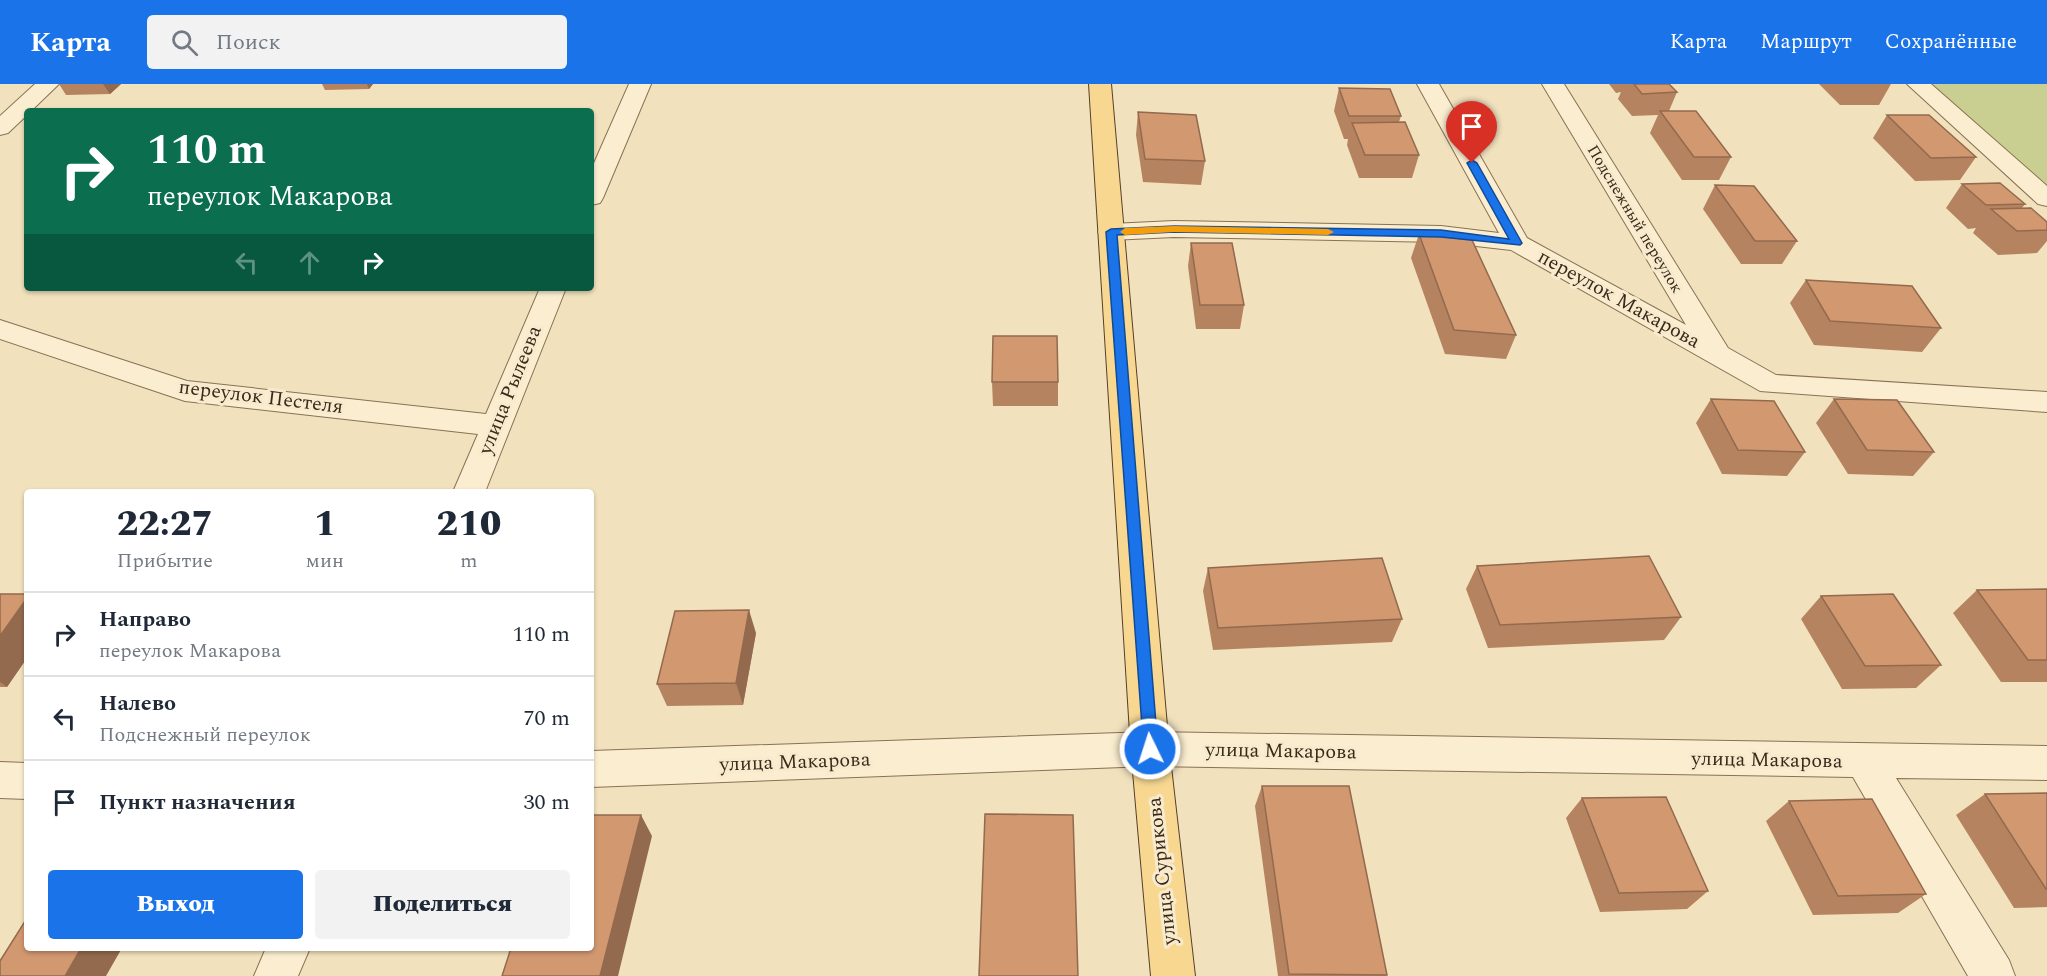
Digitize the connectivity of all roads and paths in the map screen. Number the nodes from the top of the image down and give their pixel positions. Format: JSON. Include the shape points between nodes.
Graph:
{"nodes":[{"id":1,"x":48,"y":84,"type":"edge"},
{"id":2,"x":640,"y":84,"type":"edge"},
{"id":3,"x":1100,"y":84,"type":"edge"},
{"id":4,"x":1428,"y":84,"type":"edge"},
{"id":5,"x":1553,"y":84,"type":"edge"},
{"id":6,"x":1918,"y":84,"type":"edge"},
{"id":7,"x":0,"y":129,"type":"edge"},
{"id":8,"x":594,"y":191,"type":"edge"},
{"id":9,"x":2047,"y":199,"type":"edge"},
{"id":10,"x":1111,"y":232,"type":"junction"},
{"id":11,"x":1517,"y":243,"type":"junction"},
{"id":12,"x":552,"y":291,"type":"edge"},
{"id":13,"x":0,"y":329,"type":"edge"},
{"id":14,"x":1717,"y":354,"type":"junction"},
{"id":15,"x":2047,"y":402,"type":"edge"},
{"id":16,"x":494,"y":425,"type":"junction"},
{"id":17,"x":470,"y":489,"type":"edge"},
{"id":18,"x":1150,"y":749,"type":"junction"},
{"id":19,"x":1864,"y":761,"type":"junction"},
{"id":20,"x":2047,"y":763,"type":"edge"},
{"id":21,"x":594,"y":769,"type":"edge"},
{"id":22,"x":0,"y":780,"type":"edge"},
{"id":23,"x":24,"y":781,"type":"edge"},
{"id":24,"x":287,"y":951,"type":"edge"},
{"id":25,"x":276,"y":976,"type":"edge"},
{"id":26,"x":1173,"y":976,"type":"edge"},
{"id":27,"x":1993,"y":976,"type":"edge"}],
"edges":[{"from":1,"to":7,"type":"street"},
{"from":2,"to":8,"type":"street"},
{"from":3,"to":10,"type":"main road","name":"улица Сурикова"},
{"from":4,"to":11,"type":"street"},
{"from":5,"to":14,"type":"street","name":"Подснежный переулок"},
{"from":6,"to":9,"type":"street"},
{"from":10,"to":11,"type":"street","name":"переулок Макарова","via":[[1174,229],[1441,234]]},
{"from":10,"to":18,"type":"main road","name":"улица Сурикова"},
{"from":11,"to":14,"type":"street","name":"переулок Макарова"},
{"from":12,"to":16,"type":"street","name":"улица Рылеева"},
{"from":13,"to":16,"type":"street","name":"переулок Пестеля","via":[[184,391]]},
{"from":14,"to":15,"type":"street","name":"переулок Макарова","via":[[1770,384]]},
{"from":16,"to":17,"type":"street","name":"улица Рылеева"},
{"from":18,"to":19,"type":"street","name":"улица Макарова"},
{"from":18,"to":21,"type":"street","name":"улица Макарова"},
{"from":18,"to":26,"type":"main road","name":"улица Сурикова"},
{"from":19,"to":20,"type":"street","name":"улица Макарова"},
{"from":19,"to":27,"type":"street","name":"улица Макарова"},
{"from":22,"to":23,"type":"street"},
{"from":24,"to":25,"type":"street"}]}
